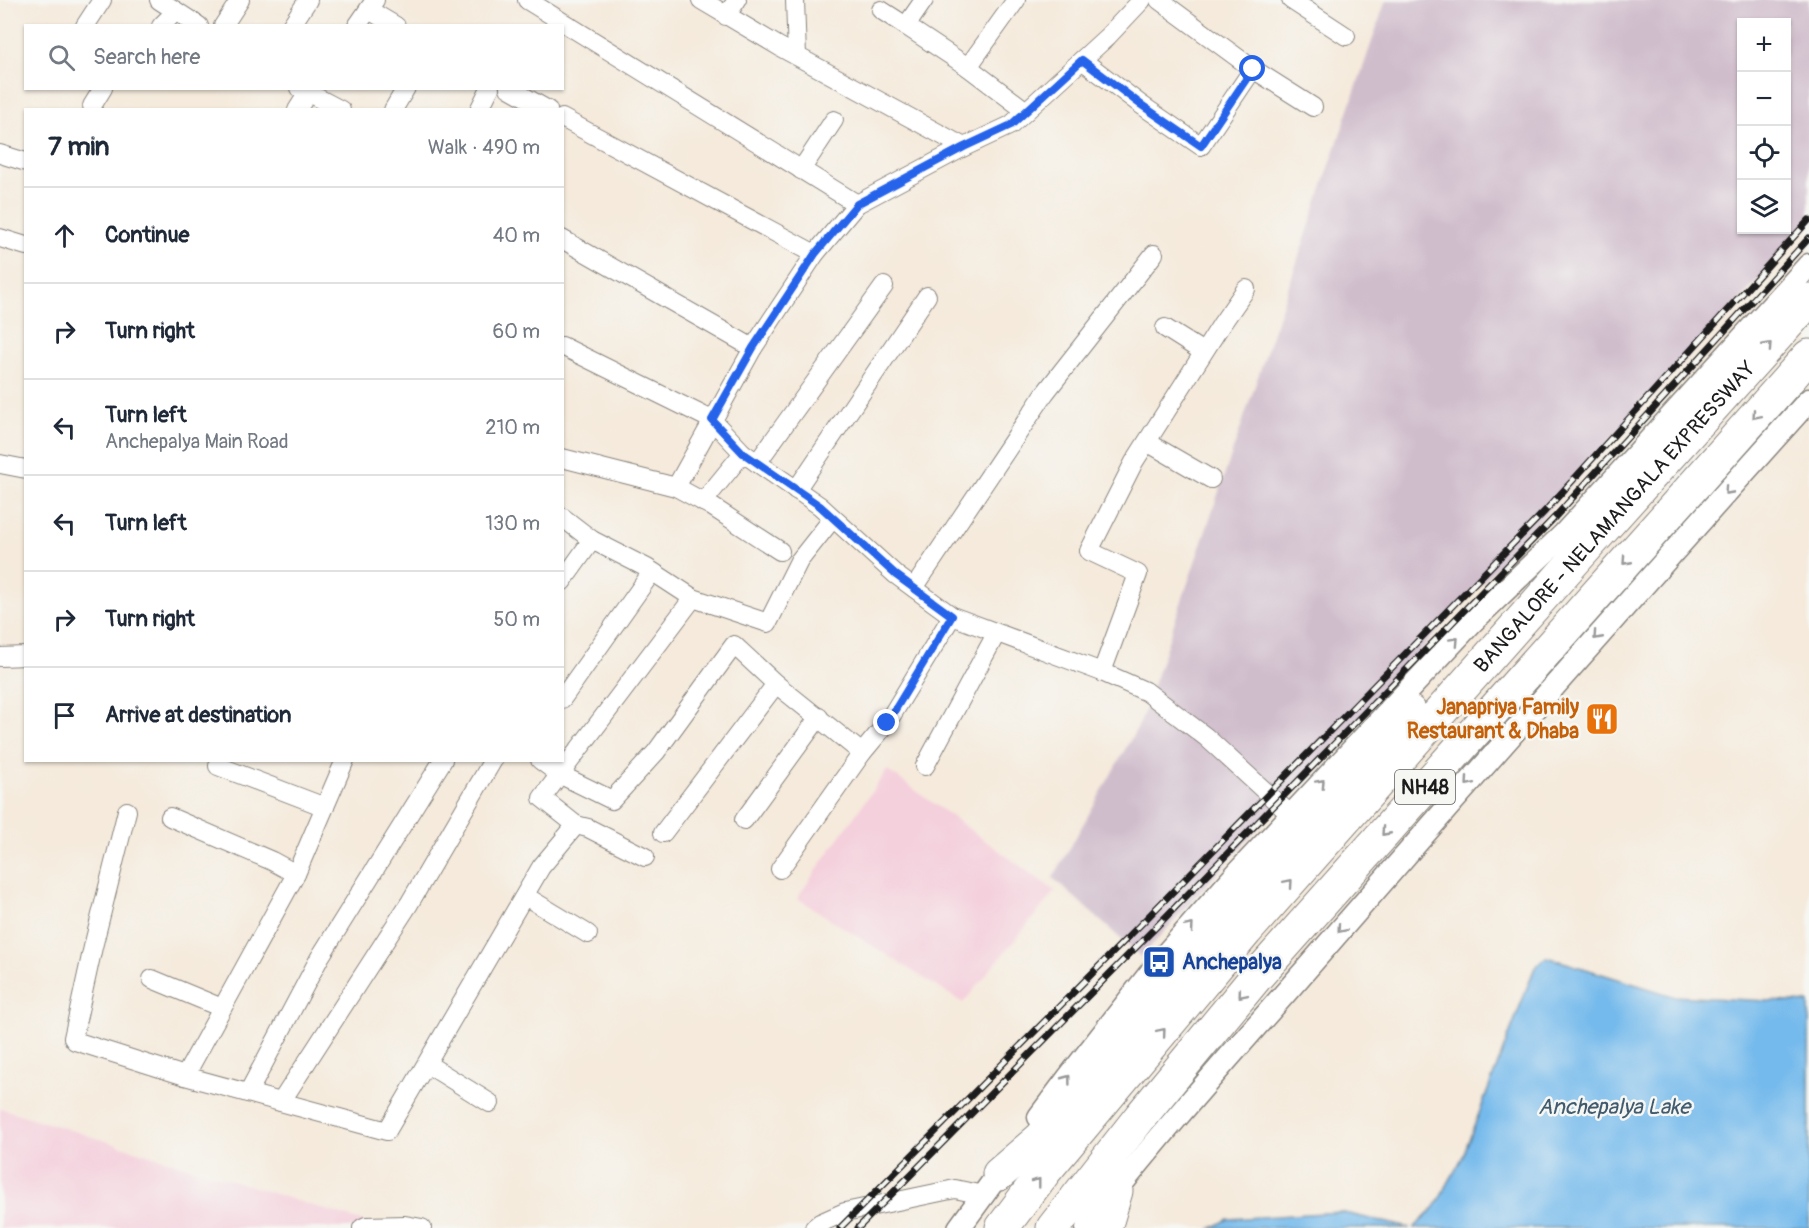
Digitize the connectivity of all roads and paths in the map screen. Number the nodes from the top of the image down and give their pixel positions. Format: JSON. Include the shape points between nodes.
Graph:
{"nodes":[{"id":1,"x":102,"y":0,"type":"edge"},
{"id":2,"x":159,"y":0,"type":"edge"},
{"id":3,"x":240,"y":0,"type":"edge"},
{"id":4,"x":308,"y":0,"type":"edge"},
{"id":5,"x":701,"y":0,"type":"edge"},
{"id":6,"x":737,"y":0,"type":"edge"},
{"id":7,"x":795,"y":0,"type":"edge"},
{"id":8,"x":924,"y":0,"type":"edge"},
{"id":9,"x":1016,"y":0,"type":"edge"},
{"id":10,"x":1142,"y":0,"type":"edge"},
{"id":11,"x":1159,"y":0,"type":"edge"},
{"id":12,"x":1291,"y":0,"type":"edge"},
{"id":13,"x":538,"y":3,"type":"edge"},
{"id":14,"x":372,"y":5,"type":"edge"},
{"id":15,"x":176,"y":10,"type":"junction"},
{"id":16,"x":881,"y":10,"type":"dead end"},
{"id":17,"x":726,"y":16,"type":"junction"},
{"id":18,"x":86,"y":24,"type":"edge"},
{"id":19,"x":163,"y":24,"type":"edge"},
{"id":20,"x":196,"y":24,"type":"edge"},
{"id":21,"x":224,"y":24,"type":"edge"},
{"id":22,"x":292,"y":24,"type":"edge"},
{"id":23,"x":358,"y":24,"type":"edge"},
{"id":24,"x":394,"y":24,"type":"edge"},
{"id":25,"x":906,"y":26,"type":"junction"},
{"id":26,"x":1346,"y":36,"type":"dead end"},
{"id":27,"x":798,"y":56,"type":"junction"},
{"id":28,"x":1082,"y":60,"type":"junction"},
{"id":29,"x":968,"y":67,"type":"junction"},
{"id":30,"x":1253,"y":69,"type":"junction"},
{"id":31,"x":102,"y":90,"type":"edge"},
{"id":32,"x":306,"y":90,"type":"edge"},
{"id":33,"x":405,"y":90,"type":"edge"},
{"id":34,"x":489,"y":90,"type":"edge"},
{"id":35,"x":513,"y":90,"type":"edge"},
{"id":36,"x":1313,"y":107,"type":"dead end"},
{"id":37,"x":94,"y":108,"type":"edge"},
{"id":38,"x":298,"y":108,"type":"edge"},
{"id":39,"x":338,"y":108,"type":"edge"},
{"id":40,"x":394,"y":108,"type":"edge"},
{"id":41,"x":480,"y":108,"type":"edge"},
{"id":42,"x":544,"y":108,"type":"edge"},
{"id":43,"x":1026,"y":111,"type":"junction"},
{"id":44,"x":564,"y":119,"type":"edge"},
{"id":45,"x":834,"y":120,"type":"dead end"},
{"id":46,"x":964,"y":147,"type":"junction"},
{"id":47,"x":0,"y":154,"type":"edge"},
{"id":48,"x":24,"y":161,"type":"edge"},
{"id":49,"x":801,"y":170,"type":"junction"},
{"id":50,"x":857,"y":204,"type":"junction"},
{"id":51,"x":0,"y":238,"type":"edge"},
{"id":52,"x":564,"y":240,"type":"edge"},
{"id":53,"x":24,"y":245,"type":"edge"},
{"id":54,"x":815,"y":254,"type":"junction"},
{"id":55,"x":1154,"y":254,"type":"dead end"},
{"id":56,"x":1809,"y":265,"type":"edge"},
{"id":57,"x":884,"y":286,"type":"dead end"},
{"id":58,"x":1246,"y":290,"type":"dead end"},
{"id":59,"x":927,"y":296,"type":"dead end"},
{"id":60,"x":1809,"y":300,"type":"edge"},
{"id":61,"x":1165,"y":328,"type":"dead end"},
{"id":62,"x":564,"y":347,"type":"edge"},
{"id":63,"x":753,"y":348,"type":"junction"},
{"id":64,"x":1203,"y":352,"type":"junction"},
{"id":65,"x":1809,"y":356,"type":"edge"},
{"id":66,"x":1809,"y":400,"type":"edge"},
{"id":67,"x":712,"y":420,"type":"junction"},
{"id":68,"x":1147,"y":442,"type":"junction"},
{"id":69,"x":750,"y":458,"type":"junction"},
{"id":70,"x":564,"y":459,"type":"edge"},
{"id":71,"x":0,"y":464,"type":"edge"},
{"id":72,"x":24,"y":469,"type":"edge"},
{"id":73,"x":1211,"y":479,"type":"dead end"},
{"id":74,"x":676,"y":487,"type":"junction"},
{"id":75,"x":796,"y":490,"type":"junction"},
{"id":76,"x":703,"y":502,"type":"junction"},
{"id":77,"x":833,"y":518,"type":"junction"},
{"id":78,"x":564,"y":519,"type":"edge"},
{"id":79,"x":592,"y":540,"type":"junction"},
{"id":80,"x":780,"y":551,"type":"dead end"},
{"id":81,"x":1575,"y":560,"type":"junction"},
{"id":82,"x":652,"y":572,"type":"junction"},
{"id":83,"x":564,"y":579,"type":"edge"},
{"id":84,"x":914,"y":588,"type":"junction"},
{"id":85,"x":693,"y":598,"type":"junction"},
{"id":86,"x":952,"y":616,"type":"junction"},
{"id":87,"x":996,"y":634,"type":"junction"},
{"id":88,"x":24,"y":656,"type":"edge"},
{"id":89,"x":0,"y":657,"type":"edge"},
{"id":90,"x":1102,"y":672,"type":"junction"},
{"id":91,"x":776,"y":684,"type":"junction"},
{"id":92,"x":564,"y":696,"type":"edge"},
{"id":93,"x":819,"y":717,"type":"junction"},
{"id":94,"x":862,"y":753,"type":"junction"},
{"id":95,"x":344,"y":762,"type":"edge"},
{"id":96,"x":442,"y":762,"type":"edge"},
{"id":97,"x":493,"y":762,"type":"edge"},
{"id":98,"x":543,"y":762,"type":"edge"},
{"id":99,"x":218,"y":766,"type":"dead end"},
{"id":100,"x":925,"y":766,"type":"dead end"},
{"id":101,"x":559,"y":774,"type":"junction"},
{"id":102,"x":325,"y":807,"type":"junction"},
{"id":103,"x":127,"y":811,"type":"dead end"},
{"id":104,"x":1291,"y":815,"type":"junction"},
{"id":105,"x":170,"y":817,"type":"dead end"},
{"id":106,"x":744,"y":820,"type":"dead end"},
{"id":107,"x":576,"y":825,"type":"junction"},
{"id":108,"x":663,"y":833,"type":"dead end"},
{"id":109,"x":645,"y":857,"type":"dead end"},
{"id":110,"x":780,"y":869,"type":"dead end"},
{"id":111,"x":296,"y":874,"type":"junction"},
{"id":112,"x":525,"y":896,"type":"junction"},
{"id":113,"x":588,"y":934,"type":"dead end"},
{"id":114,"x":152,"y":979,"type":"dead end"},
{"id":115,"x":222,"y":1008,"type":"junction"},
{"id":116,"x":427,"y":1064,"type":"junction"},
{"id":117,"x":185,"y":1076,"type":"junction"},
{"id":118,"x":248,"y":1093,"type":"junction"},
{"id":119,"x":281,"y":1102,"type":"junction"},
{"id":120,"x":490,"y":1103,"type":"dead end"},
{"id":121,"x":991,"y":1184,"type":"junction"},
{"id":122,"x":1116,"y":1191,"type":"junction"},
{"id":123,"x":362,"y":1228,"type":"edge"},
{"id":124,"x":422,"y":1228,"type":"edge"},
{"id":125,"x":814,"y":1228,"type":"edge"},
{"id":126,"x":959,"y":1228,"type":"edge"},
{"id":127,"x":1002,"y":1228,"type":"edge"},
{"id":128,"x":1053,"y":1228,"type":"edge"},
{"id":129,"x":1087,"y":1228,"type":"edge"},
{"id":130,"x":1105,"y":1228,"type":"edge"}],
"edges":[{"from":1,"to":18,"type":"street"},
{"from":2,"to":15,"type":"street"},
{"from":3,"to":21,"type":"street"},
{"from":4,"to":22,"type":"street"},
{"from":5,"to":17,"type":"street"},
{"from":6,"to":17,"type":"street"},
{"from":7,"to":27,"type":"street"},
{"from":8,"to":25,"type":"street"},
{"from":9,"to":29,"type":"street"},
{"from":10,"to":28,"type":"street"},
{"from":11,"to":30,"type":"street"},
{"from":12,"to":26,"type":"street"},
{"from":13,"to":49,"type":"street"},
{"from":14,"to":23,"type":"street"},
{"from":14,"to":24,"type":"street"},
{"from":15,"to":19,"type":"street"},
{"from":15,"to":20,"type":"street"},
{"from":16,"to":25,"type":"street"},
{"from":17,"to":27,"type":"street"},
{"from":25,"to":29,"type":"street"},
{"from":27,"to":46,"type":"street"},
{"from":28,"to":30,"type":"street","via":[[1201,146]]},
{"from":28,"to":43,"type":"street"},
{"from":29,"to":43,"type":"street"},
{"from":30,"to":36,"type":"street"},
{"from":31,"to":37,"type":"street"},
{"from":32,"to":38,"type":"street"},
{"from":32,"to":39,"type":"street"},
{"from":33,"to":40,"type":"street"},
{"from":34,"to":41,"type":"street"},
{"from":35,"to":42,"type":"street"},
{"from":43,"to":46,"type":"street","via":[[1011,125]]},
{"from":44,"to":54,"type":"street"},
{"from":45,"to":49,"type":"street"},
{"from":46,"to":50,"type":"street"},
{"from":47,"to":48,"type":"street"},
{"from":49,"to":50,"type":"street"},
{"from":50,"to":54,"type":"street"},
{"from":51,"to":53,"type":"street"},
{"from":52,"to":63,"type":"street"},
{"from":54,"to":63,"type":"street"},
{"from":55,"to":84,"type":"street","via":[[1045,393]]},
{"from":104,"to":56,"type":"street","one_way":true,"via":[[1472,622],[1564,534]]},
{"from":57,"to":69,"type":"street"},
{"from":58,"to":64,"type":"street"},
{"from":59,"to":75,"type":"street"},
{"from":81,"to":60,"type":"highway","name":"BANGALORE - NELAMANGALA EXPRESSWAY","number":"NH48","one_way":true},
{"from":61,"to":64,"type":"street"},
{"from":62,"to":67,"type":"street"},
{"from":63,"to":67,"type":"street"},
{"from":64,"to":68,"type":"street"},
{"from":65,"to":128,"type":"highway","name":"BANGALORE - NELAMANGALA EXPRESSWAY","number":"NH48","one_way":true,"via":[[1256,976]]},
{"from":66,"to":122,"type":"street","one_way":true,"via":[[1563,674]]},
{"from":67,"to":69,"type":"street"},
{"from":67,"to":74,"type":"street"},
{"from":68,"to":73,"type":"street"},
{"from":68,"to":90,"type":"street","via":[[1089,551],[1138,574]]},
{"from":69,"to":75,"type":"street"},
{"from":69,"to":76,"type":"street"},
{"from":70,"to":74,"type":"street"},
{"from":71,"to":72,"type":"street"},
{"from":74,"to":76,"type":"street"},
{"from":75,"to":77,"type":"street"},
{"from":76,"to":80,"type":"street"},
{"from":77,"to":84,"type":"street"},
{"from":77,"to":85,"type":"street","via":[[799,561],[768,623]]},
{"from":78,"to":79,"type":"street"},
{"from":79,"to":82,"type":"street"},
{"from":79,"to":83,"type":"street"},
{"from":81,"to":121,"type":"highway","via":[[1445,673],[1184,966],[1041,1138]]},
{"from":127,"to":81,"type":"highway","name":"BANGALORE - NELAMANGALA EXPRESSWAY","number":"NH48","one_way":true,"via":[[1246,931]]},
{"from":82,"to":85,"type":"street"},
{"from":82,"to":92,"type":"street"},
{"from":84,"to":86,"type":"street"},
{"from":85,"to":101,"type":"street"},
{"from":86,"to":87,"type":"street"},
{"from":86,"to":94,"type":"street","via":[[887,723]]},
{"from":87,"to":90,"type":"street"},
{"from":87,"to":100,"type":"street"},
{"from":88,"to":89,"type":"street"},
{"from":90,"to":104,"type":"street","via":[[1165,704]]},
{"from":91,"to":93,"type":"street"},
{"from":91,"to":101,"type":"street","via":[[735,645],[656,752],[612,800]]},
{"from":91,"to":108,"type":"street"},
{"from":93,"to":94,"type":"street"},
{"from":93,"to":106,"type":"street"},
{"from":94,"to":110,"type":"street"},
{"from":95,"to":102,"type":"street"},
{"from":96,"to":118,"type":"street","via":[[320,957]]},
{"from":97,"to":119,"type":"street","via":[[409,904]]},
{"from":98,"to":101,"type":"street"},
{"from":99,"to":102,"type":"street"},
{"from":101,"to":107,"type":"street","via":[[542,798]]},
{"from":102,"to":111,"type":"street"},
{"from":103,"to":117,"type":"street","via":[[73,1038]]},
{"from":121,"to":104,"type":"street","one_way":true,"via":[[1159,962]]},
{"from":105,"to":111,"type":"street"},
{"from":107,"to":109,"type":"street"},
{"from":107,"to":112,"type":"street","via":[[541,867]]},
{"from":111,"to":115,"type":"street"},
{"from":112,"to":113,"type":"street"},
{"from":112,"to":116,"type":"street"},
{"from":114,"to":115,"type":"street"},
{"from":115,"to":117,"type":"street"},
{"from":116,"to":119,"type":"street","via":[[387,1131]]},
{"from":116,"to":120,"type":"street"},
{"from":117,"to":118,"type":"street"},
{"from":118,"to":119,"type":"street"},
{"from":121,"to":125,"type":"street","via":[[845,1212]]},
{"from":121,"to":126,"type":"street"},
{"from":122,"to":129,"type":"street"},
{"from":122,"to":130,"type":"highway"},
{"from":123,"to":124,"type":"street"}]}
